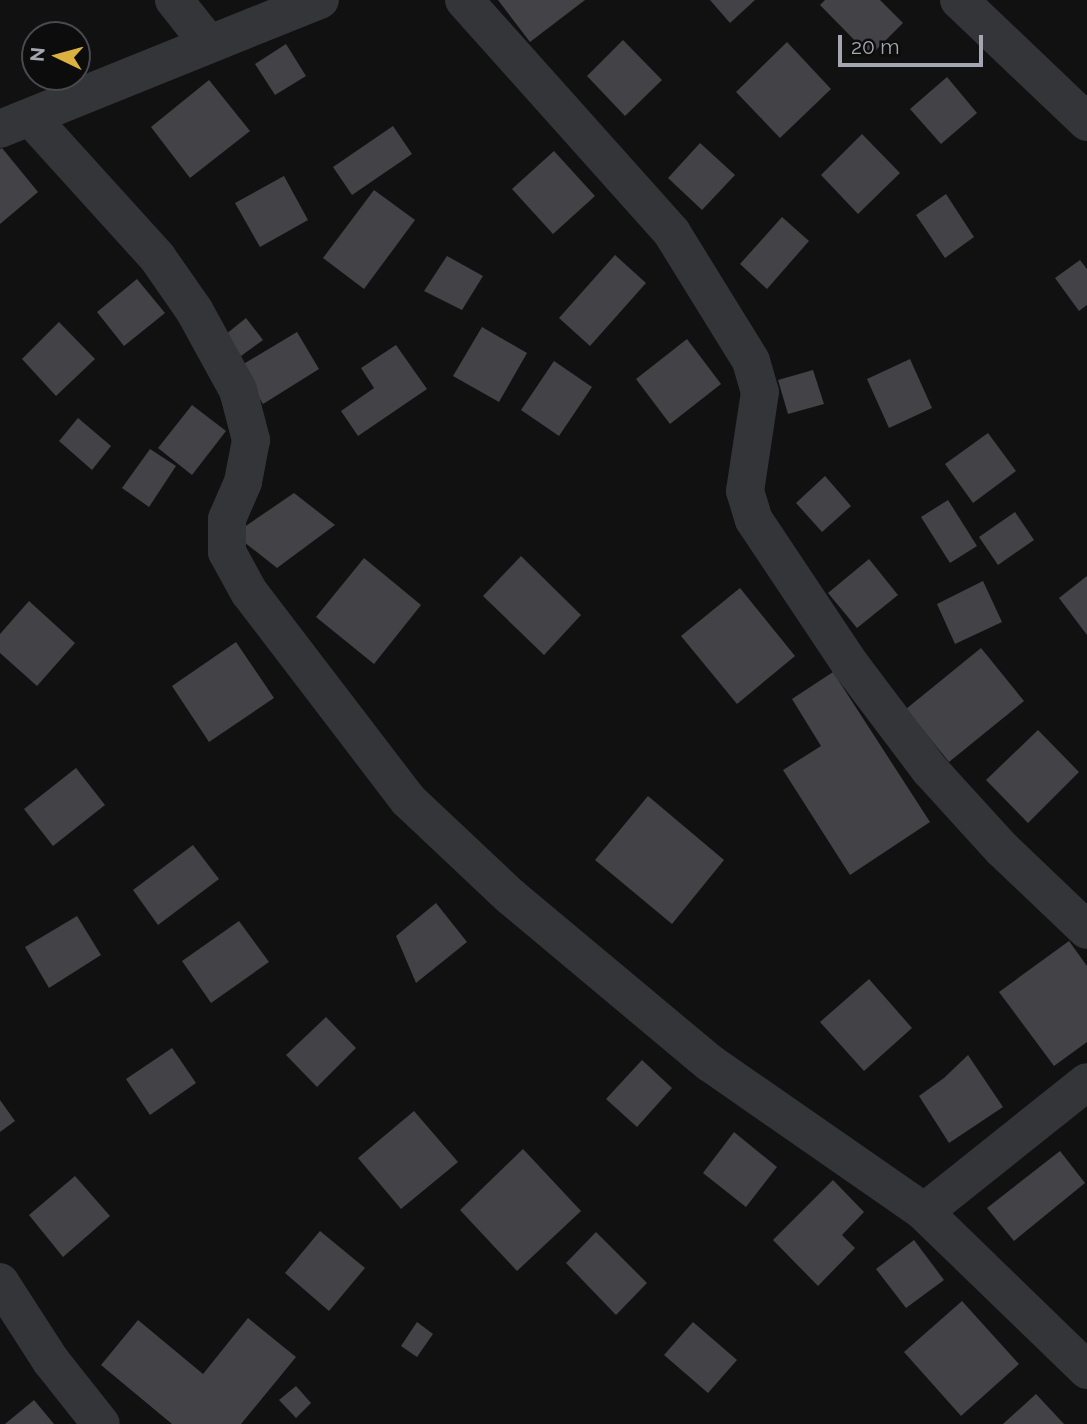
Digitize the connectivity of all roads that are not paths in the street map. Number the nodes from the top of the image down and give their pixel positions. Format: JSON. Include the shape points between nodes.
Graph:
{"nodes":[{"id":1,"x":174,"y":0,"type":"edge"},
{"id":2,"x":320,"y":0,"type":"edge"},
{"id":3,"x":464,"y":0,"type":"edge"},
{"id":4,"x":959,"y":0,"type":"edge"},
{"id":5,"x":209,"y":44,"type":"junction"},
{"id":6,"x":1087,"y":122,"type":"edge"},
{"id":7,"x":15,"y":123,"type":"edge"},
{"id":8,"x":1087,"y":930,"type":"edge"},
{"id":9,"x":1087,"y":1082,"type":"edge"},
{"id":10,"x":924,"y":1212,"type":"junction"},
{"id":11,"x":0,"y":1282,"type":"edge"},
{"id":12,"x":1087,"y":1370,"type":"edge"},
{"id":13,"x":101,"y":1424,"type":"edge"}],
"edges":[{"from":1,"to":5,"type":"street"},
{"from":2,"to":5,"type":"street"},
{"from":3,"to":8,"type":"street","via":[[673,233],[751,361],[760,392],[745,491],[754,520],[850,664],[930,770],[1002,849]]},
{"from":4,"to":6,"type":"street"},
{"from":5,"to":7,"type":"street"},
{"from":7,"to":10,"type":"street","via":[[157,257],[194,310],[238,390],[251,440],[243,482],[227,519],[228,552],[249,592],[408,800],[510,896],[710,1063]]},
{"from":9,"to":10,"type":"street"},
{"from":10,"to":12,"type":"street"},
{"from":11,"to":13,"type":"street","via":[[51,1361]]}]}
